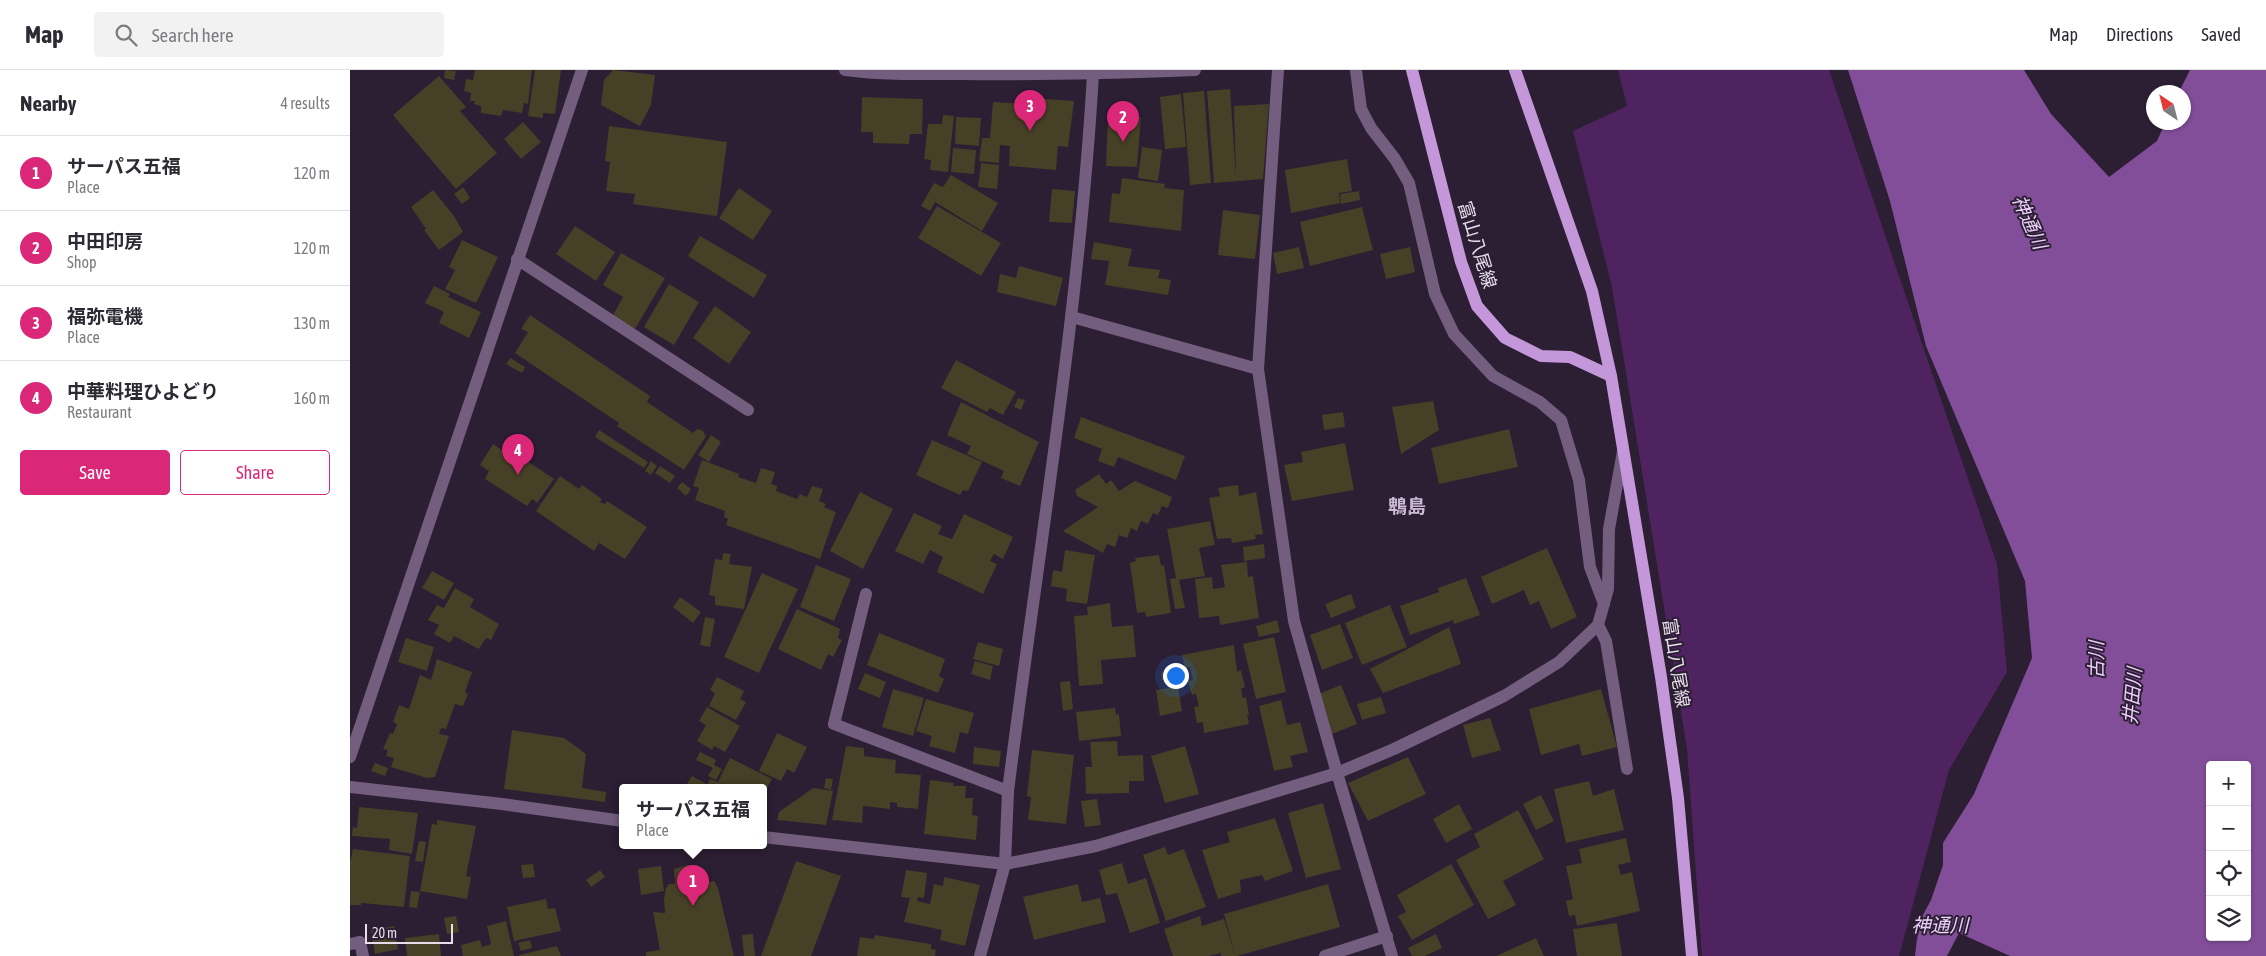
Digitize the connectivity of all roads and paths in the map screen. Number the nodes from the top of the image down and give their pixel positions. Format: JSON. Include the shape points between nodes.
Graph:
{"nodes":[{"id":1,"x":582,"y":70,"type":"edge"},
{"id":2,"x":845,"y":70,"type":"edge"},
{"id":3,"x":1196,"y":70,"type":"edge"},
{"id":4,"x":1278,"y":70,"type":"edge"},
{"id":5,"x":1356,"y":70,"type":"edge"},
{"id":6,"x":1412,"y":70,"type":"edge"},
{"id":7,"x":1515,"y":70,"type":"edge"},
{"id":8,"x":1094,"y":74,"type":"junction"},
{"id":9,"x":517,"y":259,"type":"junction"},
{"id":10,"x":1072,"y":317,"type":"junction"},
{"id":11,"x":1258,"y":369,"type":"junction"},
{"id":12,"x":1611,"y":376,"type":"junction"},
{"id":13,"x":748,"y":410,"type":"dead end"},
{"id":14,"x":1623,"y":447,"type":"junction"},
{"id":15,"x":866,"y":594,"type":"dead end"},
{"id":16,"x":1604,"y":604,"type":"junction"},
{"id":17,"x":1598,"y":625,"type":"junction"},
{"id":18,"x":350,"y":757,"type":"edge"},
{"id":19,"x":1627,"y":769,"type":"dead end"},
{"id":20,"x":1337,"y":773,"type":"junction"},
{"id":21,"x":350,"y":788,"type":"edge"},
{"id":22,"x":1008,"y":791,"type":"junction"},
{"id":23,"x":619,"y":820,"type":"edge"},
{"id":24,"x":767,"y":837,"type":"edge"},
{"id":25,"x":1005,"y":864,"type":"junction"},
{"id":26,"x":1387,"y":936,"type":"junction"},
{"id":27,"x":350,"y":944,"type":"edge"},
{"id":28,"x":363,"y":956,"type":"edge"},
{"id":29,"x":980,"y":956,"type":"edge"},
{"id":30,"x":1325,"y":956,"type":"edge"},
{"id":31,"x":1392,"y":956,"type":"edge"},
{"id":32,"x":1692,"y":956,"type":"edge"}],
"edges":[{"from":1,"to":9,"type":"street"},
{"from":2,"to":8,"type":"street","via":[[872,73]]},
{"from":3,"to":8,"type":"street"},
{"from":4,"to":11,"type":"street"},
{"from":5,"to":16,"type":"street","via":[[1361,109],[1408,183],[1435,294],[1454,334],[1493,376],[1540,402],[1560,420],[1579,480],[1590,567]]},
{"from":6,"to":12,"type":"main road","name":"富山八尾線","via":[[1461,262],[1477,306],[1505,338],[1541,356],[1570,357]]},
{"from":7,"to":12,"type":"main road","name":"富山八尾線","via":[[1592,291]]},
{"from":8,"to":10,"type":"street","via":[[1088,171]]},
{"from":9,"to":13,"type":"street"},
{"from":9,"to":18,"type":"street"},
{"from":10,"to":11,"type":"street"},
{"from":10,"to":22,"type":"street"},
{"from":11,"to":20,"type":"street","via":[[1294,621]]},
{"from":12,"to":14,"type":"main road","name":"富山八尾線"},
{"from":14,"to":16,"type":"street","via":[[1609,529],[1608,589]]},
{"from":14,"to":32,"type":"main road","name":"富山八尾線","via":[[1677,788]]},
{"from":15,"to":22,"type":"street","via":[[834,724]]},
{"from":16,"to":17,"type":"street"},
{"from":17,"to":19,"type":"street","via":[[1606,641]]},
{"from":17,"to":20,"type":"street","via":[[1560,662],[1504,696]]},
{"from":20,"to":25,"type":"street","via":[[1096,846]]},
{"from":20,"to":26,"type":"street"},
{"from":21,"to":23,"type":"street"},
{"from":22,"to":25,"type":"street"},
{"from":24,"to":25,"type":"street"},
{"from":25,"to":29,"type":"street"},
{"from":26,"to":30,"type":"street"},
{"from":26,"to":31,"type":"street"},
{"from":27,"to":28,"type":"street","via":[[360,942]]}]}
